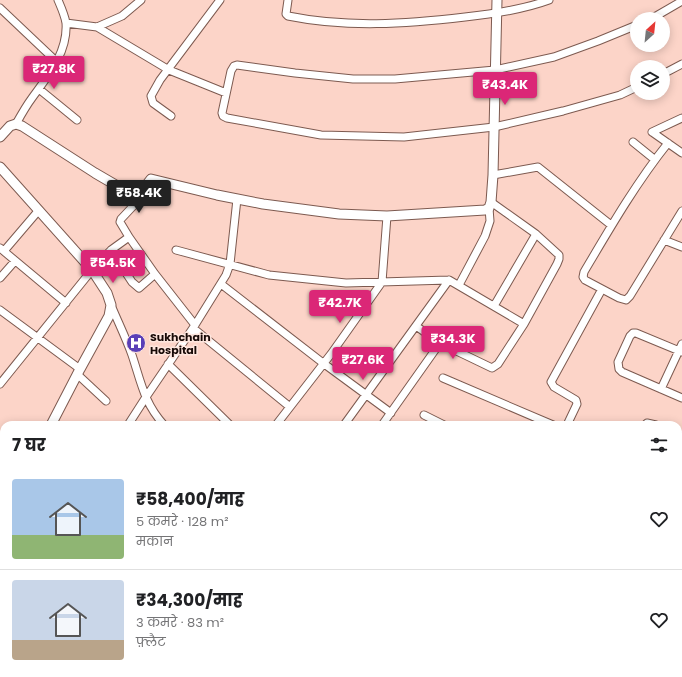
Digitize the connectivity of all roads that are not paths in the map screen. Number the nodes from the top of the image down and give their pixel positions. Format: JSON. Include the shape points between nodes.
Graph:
{"nodes":[{"id":1,"x":51,"y":0,"type":"edge"},
{"id":2,"x":58,"y":0,"type":"edge"},
{"id":3,"x":141,"y":0,"type":"edge"},
{"id":4,"x":220,"y":0,"type":"edge"},
{"id":5,"x":288,"y":0,"type":"edge"},
{"id":6,"x":497,"y":0,"type":"edge"},
{"id":7,"x":549,"y":0,"type":"edge"},
{"id":8,"x":682,"y":1,"type":"edge"},
{"id":9,"x":0,"y":8,"type":"edge"},
{"id":10,"x":61,"y":8,"type":"junction"},
{"id":11,"x":663,"y":12,"type":"edge"},
{"id":12,"x":497,"y":13,"type":"junction"},
{"id":13,"x":66,"y":23,"type":"junction"},
{"id":14,"x":97,"y":27,"type":"junction"},
{"id":15,"x":630,"y":28,"type":"edge"},
{"id":16,"x":57,"y":62,"type":"junction"},
{"id":17,"x":682,"y":64,"type":"edge"},
{"id":18,"x":169,"y":70,"type":"junction"},
{"id":19,"x":495,"y":70,"type":"junction"},
{"id":20,"x":670,"y":70,"type":"edge"},
{"id":21,"x":39,"y":89,"type":"junction"},
{"id":22,"x":630,"y":90,"type":"edge"},
{"id":23,"x":226,"y":93,"type":"junction"},
{"id":24,"x":171,"y":116,"type":"dead end"},
{"id":25,"x":682,"y":119,"type":"edge"},
{"id":26,"x":77,"y":120,"type":"dead end"},
{"id":27,"x":16,"y":124,"type":"junction"},
{"id":28,"x":494,"y":127,"type":"junction"},
{"id":29,"x":0,"y":137,"type":"edge"},
{"id":30,"x":633,"y":142,"type":"dead end"},
{"id":31,"x":668,"y":143,"type":"junction"},
{"id":32,"x":682,"y":153,"type":"edge"},
{"id":33,"x":654,"y":159,"type":"junction"},
{"id":34,"x":0,"y":167,"type":"edge"},
{"id":35,"x":493,"y":175,"type":"junction"},
{"id":36,"x":137,"y":195,"type":"junction"},
{"id":37,"x":237,"y":199,"type":"junction"},
{"id":38,"x":490,"y":205,"type":"junction"},
{"id":39,"x":39,"y":210,"type":"junction"},
{"id":40,"x":682,"y":211,"type":"edge"},
{"id":41,"x":387,"y":216,"type":"junction"},
{"id":42,"x":611,"y":225,"type":"junction"},
{"id":43,"x":536,"y":234,"type":"junction"},
{"id":44,"x":128,"y":237,"type":"junction"},
{"id":45,"x":664,"y":240,"type":"junction"},
{"id":46,"x":682,"y":247,"type":"edge"},
{"id":47,"x":2,"y":249,"type":"edge"},
{"id":48,"x":111,"y":250,"type":"junction"},
{"id":49,"x":176,"y":250,"type":"dead end"},
{"id":50,"x":15,"y":260,"type":"junction"},
{"id":51,"x":230,"y":264,"type":"junction"},
{"id":52,"x":92,"y":270,"type":"junction"},
{"id":53,"x":155,"y":274,"type":"junction"},
{"id":54,"x":0,"y":278,"type":"edge"},
{"id":55,"x":450,"y":280,"type":"junction"},
{"id":56,"x":382,"y":282,"type":"junction"},
{"id":57,"x":221,"y":284,"type":"junction"},
{"id":58,"x":459,"y":285,"type":"junction"},
{"id":59,"x":602,"y":289,"type":"junction"},
{"id":60,"x":66,"y":303,"type":"junction"},
{"id":61,"x":111,"y":305,"type":"junction"},
{"id":62,"x":494,"y":306,"type":"junction"},
{"id":63,"x":0,"y":310,"type":"edge"},
{"id":64,"x":524,"y":324,"type":"junction"},
{"id":65,"x":194,"y":326,"type":"junction"},
{"id":66,"x":416,"y":326,"type":"junction"},
{"id":67,"x":37,"y":338,"type":"junction"},
{"id":68,"x":440,"y":343,"type":"junction"},
{"id":69,"x":681,"y":349,"type":"edge"},
{"id":70,"x":168,"y":364,"type":"junction"},
{"id":71,"x":323,"y":364,"type":"junction"},
{"id":72,"x":79,"y":371,"type":"junction"},
{"id":73,"x":443,"y":378,"type":"dead end"},
{"id":74,"x":0,"y":384,"type":"edge"},
{"id":75,"x":661,"y":389,"type":"junction"},
{"id":76,"x":366,"y":395,"type":"junction"},
{"id":77,"x":146,"y":397,"type":"junction"},
{"id":78,"x":682,"y":398,"type":"edge"},
{"id":79,"x":106,"y":401,"type":"dead end"},
{"id":80,"x":290,"y":407,"type":"junction"},
{"id":81,"x":391,"y":413,"type":"junction"},
{"id":82,"x":424,"y":415,"type":"dead end"},
{"id":83,"x":53,"y":421,"type":"edge"},
{"id":84,"x":131,"y":421,"type":"edge"},
{"id":85,"x":160,"y":421,"type":"edge"},
{"id":86,"x":226,"y":421,"type":"edge"},
{"id":87,"x":279,"y":421,"type":"edge"},
{"id":88,"x":347,"y":421,"type":"edge"},
{"id":89,"x":385,"y":421,"type":"edge"},
{"id":90,"x":436,"y":421,"type":"edge"},
{"id":91,"x":544,"y":421,"type":"edge"},
{"id":92,"x":569,"y":421,"type":"edge"}],
"edges":[{"from":1,"to":10,"type":"street"},
{"from":2,"to":10,"type":"street"},
{"from":3,"to":14,"type":"street","via":[[122,16]]},
{"from":4,"to":18,"type":"street"},
{"from":5,"to":12,"type":"street","via":[[285,11],[288,16],[345,24],[389,24]]},
{"from":6,"to":12,"type":"street"},
{"from":7,"to":12,"type":"street"},
{"from":8,"to":11,"type":"street"},
{"from":9,"to":16,"type":"street"},
{"from":10,"to":13,"type":"street"},
{"from":12,"to":19,"type":"street"},
{"from":13,"to":14,"type":"street"},
{"from":13,"to":16,"type":"street","via":[[63,45]]},
{"from":14,"to":18,"type":"street"},
{"from":15,"to":19,"type":"street","via":[[554,57]]},
{"from":16,"to":21,"type":"street"},
{"from":17,"to":20,"type":"street"},
{"from":18,"to":23,"type":"street"},
{"from":18,"to":24,"type":"street","via":[[151,96],[154,103]]},
{"from":19,"to":23,"type":"street","via":[[395,79],[353,79],[237,65],[231,71]]},
{"from":19,"to":28,"type":"street"},
{"from":21,"to":26,"type":"street"},
{"from":21,"to":27,"type":"street"},
{"from":22,"to":28,"type":"street","via":[[563,111]]},
{"from":23,"to":28,"type":"street","via":[[222,113],[227,118],[321,135],[404,137]]},
{"from":25,"to":31,"type":"street","via":[[652,132]]},
{"from":27,"to":29,"type":"street","via":[[10,126]]},
{"from":27,"to":36,"type":"street","via":[[95,173]]},
{"from":28,"to":35,"type":"street"},
{"from":30,"to":33,"type":"street"},
{"from":31,"to":32,"type":"street"},
{"from":31,"to":33,"type":"street"},
{"from":33,"to":42,"type":"street"},
{"from":34,"to":39,"type":"street"},
{"from":35,"to":38,"type":"street"},
{"from":35,"to":42,"type":"street","via":[[538,167]]},
{"from":36,"to":37,"type":"street","via":[[151,179]]},
{"from":36,"to":44,"type":"street","via":[[136,203],[120,222]]},
{"from":37,"to":41,"type":"street","via":[[339,214]]},
{"from":37,"to":51,"type":"street"},
{"from":38,"to":41,"type":"street","via":[[485,210]]},
{"from":38,"to":43,"type":"street"},
{"from":38,"to":58,"type":"street","via":[[490,221],[485,236]]},
{"from":39,"to":47,"type":"street"},
{"from":39,"to":52,"type":"street"},
{"from":40,"to":45,"type":"street"},
{"from":41,"to":56,"type":"street"},
{"from":42,"to":59,"type":"street","via":[[583,274],[585,280]]},
{"from":43,"to":62,"type":"street"},
{"from":43,"to":64,"type":"street","via":[[560,259]]},
{"from":44,"to":48,"type":"street"},
{"from":44,"to":53,"type":"street"},
{"from":45,"to":46,"type":"street"},
{"from":45,"to":59,"type":"street","via":[[626,300]]},
{"from":47,"to":50,"type":"street"},
{"from":48,"to":52,"type":"street"},
{"from":48,"to":53,"type":"street","via":[[138,288]]},
{"from":49,"to":51,"type":"street"},
{"from":50,"to":54,"type":"street"},
{"from":50,"to":60,"type":"street"},
{"from":51,"to":56,"type":"street","via":[[269,275],[346,283]]},
{"from":51,"to":57,"type":"street"},
{"from":52,"to":60,"type":"street"},
{"from":52,"to":61,"type":"street"},
{"from":53,"to":65,"type":"street"},
{"from":55,"to":56,"type":"street"},
{"from":55,"to":58,"type":"street"},
{"from":55,"to":66,"type":"street"},
{"from":56,"to":71,"type":"street"},
{"from":57,"to":65,"type":"street"},
{"from":57,"to":71,"type":"street"},
{"from":58,"to":62,"type":"street"},
{"from":59,"to":92,"type":"street","via":[[551,382],[554,387],[576,400],[577,404]]},
{"from":60,"to":67,"type":"street"},
{"from":61,"to":72,"type":"street","via":[[109,316]]},
{"from":61,"to":77,"type":"street"},
{"from":62,"to":64,"type":"street"},
{"from":63,"to":67,"type":"street"},
{"from":64,"to":68,"type":"street","via":[[498,364],[492,368]]},
{"from":65,"to":70,"type":"street"},
{"from":65,"to":80,"type":"street"},
{"from":66,"to":68,"type":"street"},
{"from":66,"to":76,"type":"street"},
{"from":67,"to":72,"type":"street"},
{"from":67,"to":74,"type":"street"},
{"from":68,"to":81,"type":"street"},
{"from":69,"to":75,"type":"street"},
{"from":69,"to":75,"type":"street","via":[[636,333],[630,336],[618,362],[619,369]]},
{"from":70,"to":77,"type":"street"},
{"from":70,"to":86,"type":"street"},
{"from":71,"to":76,"type":"street"},
{"from":71,"to":80,"type":"street"},
{"from":72,"to":79,"type":"street"},
{"from":72,"to":83,"type":"street"},
{"from":73,"to":91,"type":"street"},
{"from":75,"to":78,"type":"street"},
{"from":76,"to":81,"type":"street"},
{"from":76,"to":88,"type":"street"},
{"from":77,"to":84,"type":"street"},
{"from":77,"to":85,"type":"street"},
{"from":80,"to":87,"type":"street"},
{"from":81,"to":89,"type":"street"},
{"from":82,"to":90,"type":"street"}]}
